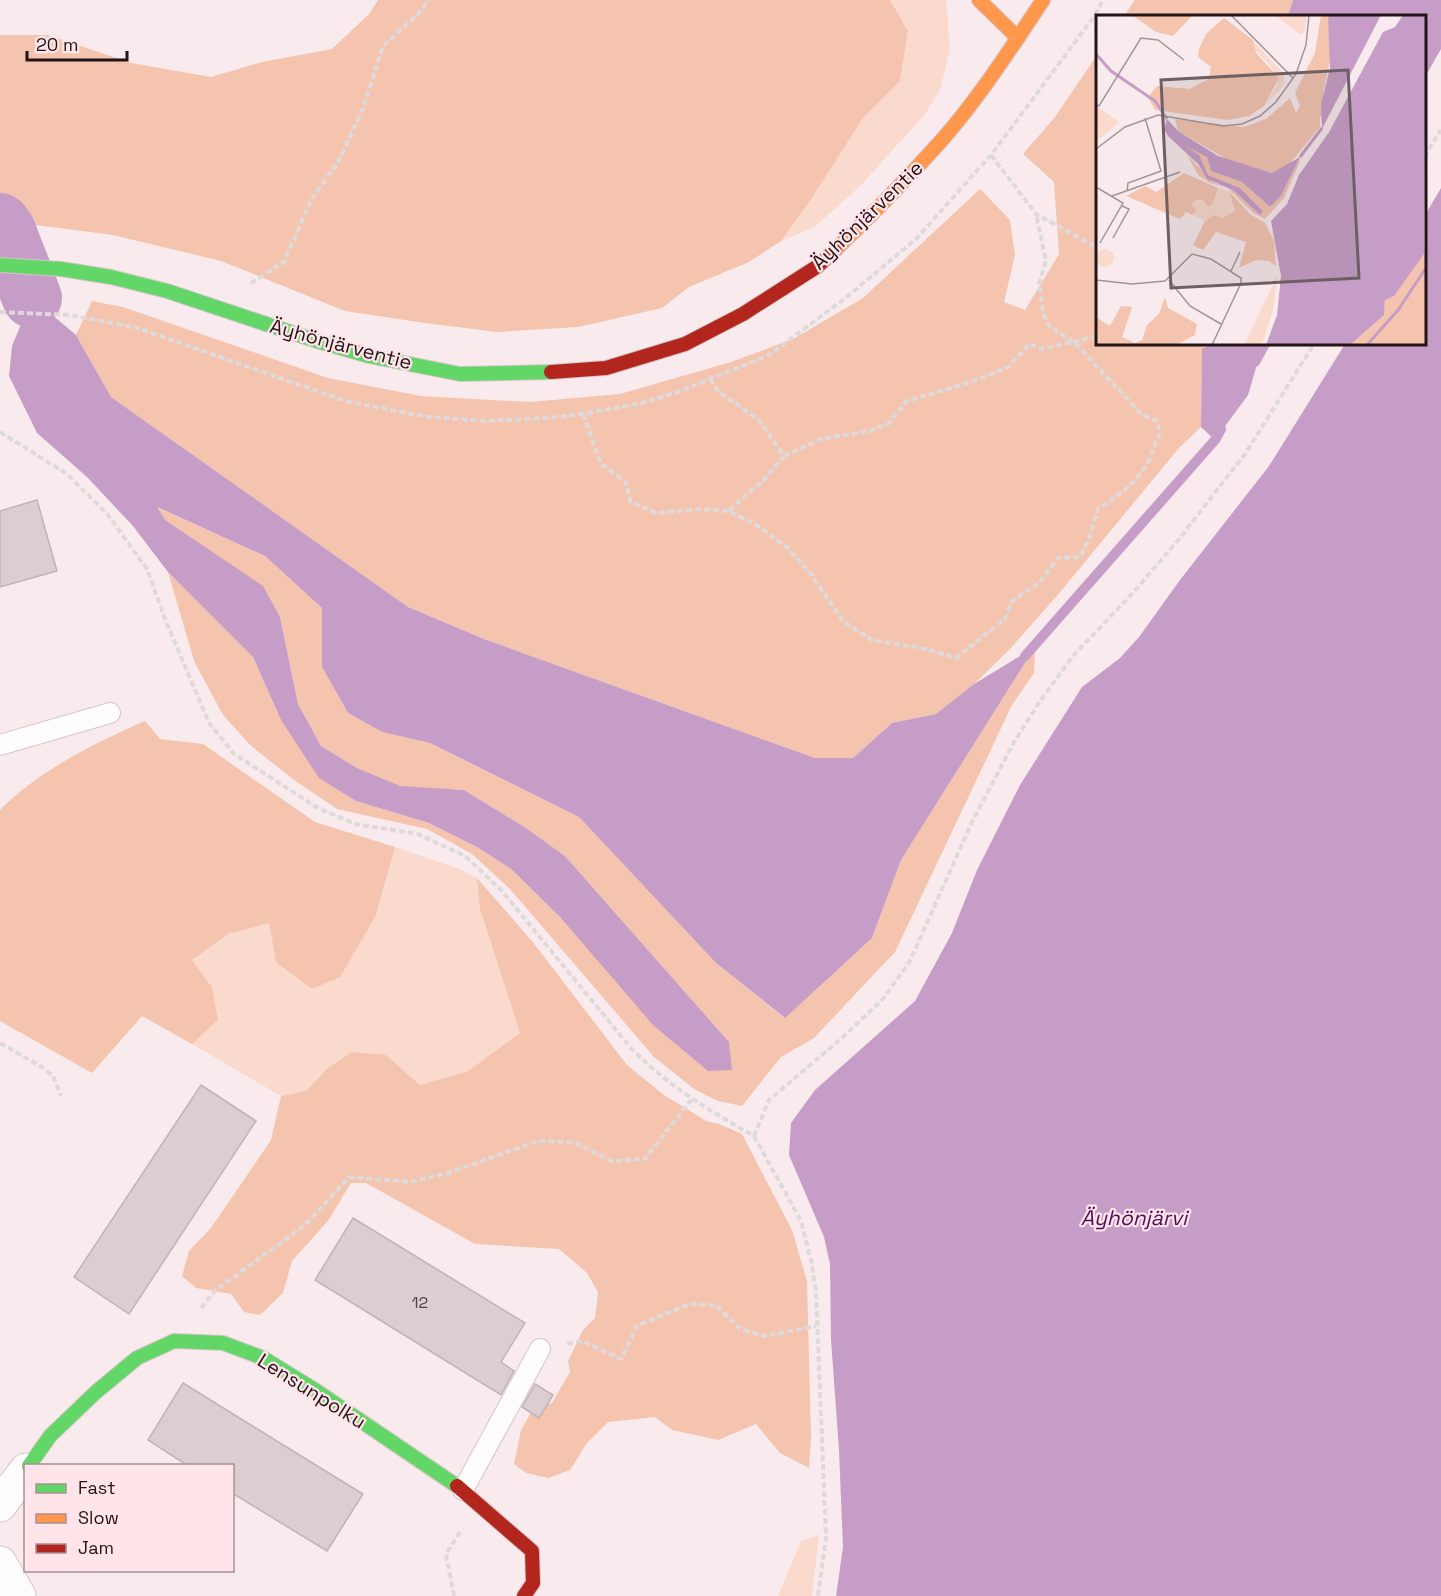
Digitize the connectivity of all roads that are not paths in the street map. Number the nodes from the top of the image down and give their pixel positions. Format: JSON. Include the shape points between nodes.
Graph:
{"nodes":[{"id":1,"x":979,"y":0,"type":"edge"},
{"id":2,"x":1043,"y":0,"type":"edge"},
{"id":3,"x":1017,"y":38,"type":"junction"},
{"id":4,"x":0,"y":266,"type":"edge"},
{"id":5,"x":110,"y":713,"type":"dead end"},
{"id":6,"x":0,"y":745,"type":"edge"},
{"id":7,"x":540,"y":1349,"type":"road end"},
{"id":8,"x":30,"y":1464,"type":"edge"},
{"id":9,"x":24,"y":1473,"type":"edge"},
{"id":10,"x":470,"y":1497,"type":"junction"},
{"id":11,"x":0,"y":1505,"type":"edge"},
{"id":12,"x":0,"y":1563,"type":"edge"},
{"id":13,"x":19,"y":1596,"type":"edge"},
{"id":14,"x":524,"y":1596,"type":"edge"}],
"edges":[{"from":1,"to":3,"type":"main road"},
{"from":2,"to":3,"type":"main road","name":"Äyhönjärventie"},
{"from":3,"to":4,"type":"main road","name":"Äyhönjärventie","via":[[942,140],[818,266],[743,314],[685,344],[606,368],[460,374],[369,356],[167,291],[111,277],[61,269]]},
{"from":5,"to":6,"type":"lane"},
{"from":7,"to":10,"type":"lane"},
{"from":8,"to":10,"type":"main road","name":"Lensunpolku","via":[[50,1436],[137,1358],[174,1341],[223,1343],[263,1358],[315,1390]]},
{"from":9,"to":11,"type":"street"},
{"from":10,"to":14,"type":"main road","name":"Lensunpolku","via":[[532,1551],[533,1583]]},
{"from":12,"to":13,"type":"street"}]}
